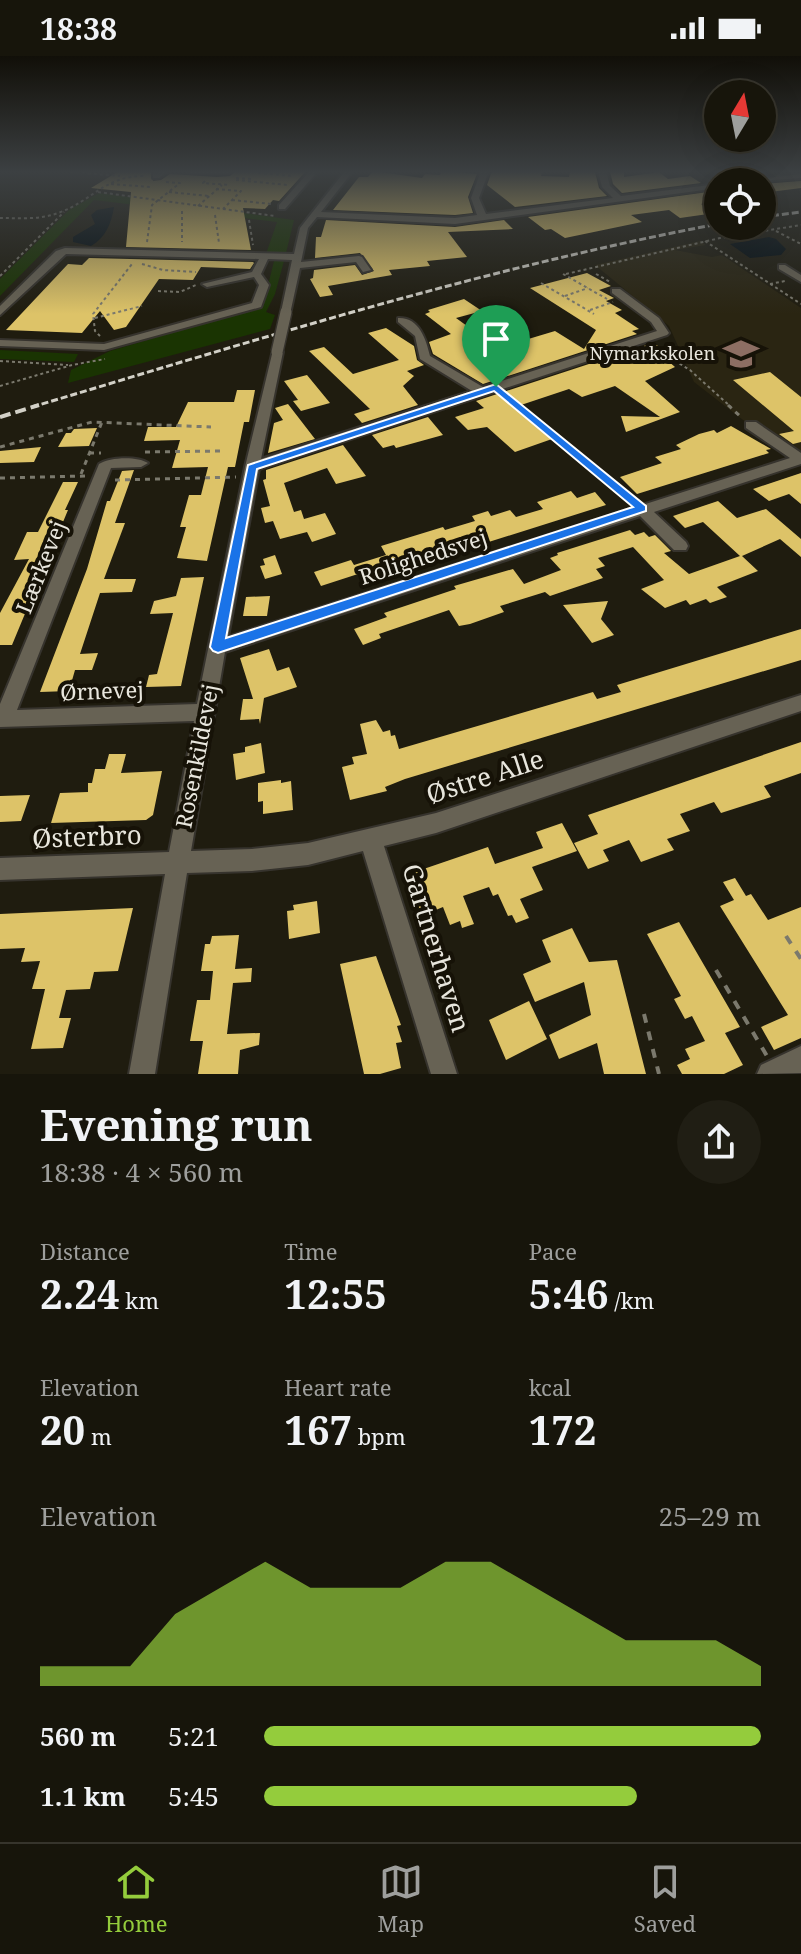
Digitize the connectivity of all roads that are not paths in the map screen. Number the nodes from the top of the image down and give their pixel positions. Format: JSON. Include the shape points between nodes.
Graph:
{"nodes":[{"id":1,"x":310,"y":219,"type":"edge"},
{"id":2,"x":387,"y":219,"type":"edge"},
{"id":3,"x":483,"y":219,"type":"joint"},
{"id":4,"x":486,"y":219,"type":"edge"},
{"id":5,"x":265,"y":256,"type":"junction"},
{"id":6,"x":297,"y":262,"type":"junction"},
{"id":7,"x":782,"y":267,"type":"dead end"},
{"id":8,"x":366,"y":270,"type":"dead end"},
{"id":9,"x":256,"y":274,"type":"junction"},
{"id":10,"x":801,"y":279,"type":"edge"},
{"id":11,"x":207,"y":284,"type":"road end"},
{"id":12,"x":615,"y":296,"type":"road end"},
{"id":13,"x":0,"y":312,"type":"edge"},
{"id":14,"x":402,"y":320,"type":"dead end"},
{"id":15,"x":0,"y":343,"type":"edge"},
{"id":16,"x":482,"y":392,"type":"junction"},
{"id":17,"x":751,"y":425,"type":"road end"},
{"id":18,"x":143,"y":458,"type":"road end"},
{"id":19,"x":800,"y":460,"type":"edge"},
{"id":20,"x":251,"y":472,"type":"junction"},
{"id":21,"x":642,"y":509,"type":"junction"},
{"id":22,"x":680,"y":546,"type":"dead end"},
{"id":23,"x":218,"y":647,"type":"junction"},
{"id":24,"x":801,"y":703,"type":"edge"},
{"id":25,"x":206,"y":712,"type":"junction"},
{"id":26,"x":2,"y":718,"type":"edge"},
{"id":27,"x":371,"y":840,"type":"junction"},
{"id":28,"x":177,"y":862,"type":"junction"},
{"id":29,"x":0,"y":869,"type":"edge"},
{"id":30,"x":801,"y":1059,"type":"edge"},
{"id":31,"x":773,"y":1072,"type":"edge"},
{"id":32,"x":142,"y":1074,"type":"edge"},
{"id":33,"x":444,"y":1074,"type":"edge"}],
"edges":[{"from":1,"to":6,"type":"street","name":"Rosenkildevej"},
{"from":2,"to":3,"type":"street"},
{"from":3,"to":4,"type":"street"},
{"from":5,"to":6,"type":"street"},
{"from":5,"to":9,"type":"street"},
{"from":5,"to":13,"type":"street","via":[[65,251]]},
{"from":6,"to":8,"type":"street","via":[[359,259]]},
{"from":6,"to":20,"type":"street","name":"Rosenkildevej","bridge":true},
{"from":7,"to":10,"type":"street"},
{"from":9,"to":11,"type":"street"},
{"from":9,"to":15,"type":"street","via":[[264,285],[257,305],[104,347]]},
{"from":12,"to":16,"type":"street","via":[[629,298],[663,333]]},
{"from":14,"to":16,"type":"street","via":[[420,335],[424,357]]},
{"from":16,"to":20,"type":"street"},
{"from":17,"to":19,"type":"street"},
{"from":18,"to":26,"type":"street","name":"Lærkevej","via":[[106,464]]},
{"from":19,"to":21,"type":"street","name":"Rolighedsvej"},
{"from":20,"to":23,"type":"street","name":"Rosenkildevej"},
{"from":21,"to":22,"type":"street"},
{"from":21,"to":23,"type":"street","name":"Rolighedsvej"},
{"from":23,"to":25,"type":"street","name":"Rosenkildevej"},
{"from":24,"to":27,"type":"street","name":"Østre Alle"},
{"from":25,"to":26,"type":"street","name":"Ørnevej"},
{"from":25,"to":28,"type":"street","name":"Rosenkildevej"},
{"from":27,"to":28,"type":"street","name":"Østre Alle","via":[[308,854]]},
{"from":27,"to":33,"type":"street","name":"Gartnerhaven"},
{"from":28,"to":29,"type":"street","name":"Østerbro"},
{"from":28,"to":32,"type":"street","name":"Rosenkildevej"},
{"from":30,"to":31,"type":"street"}]}
